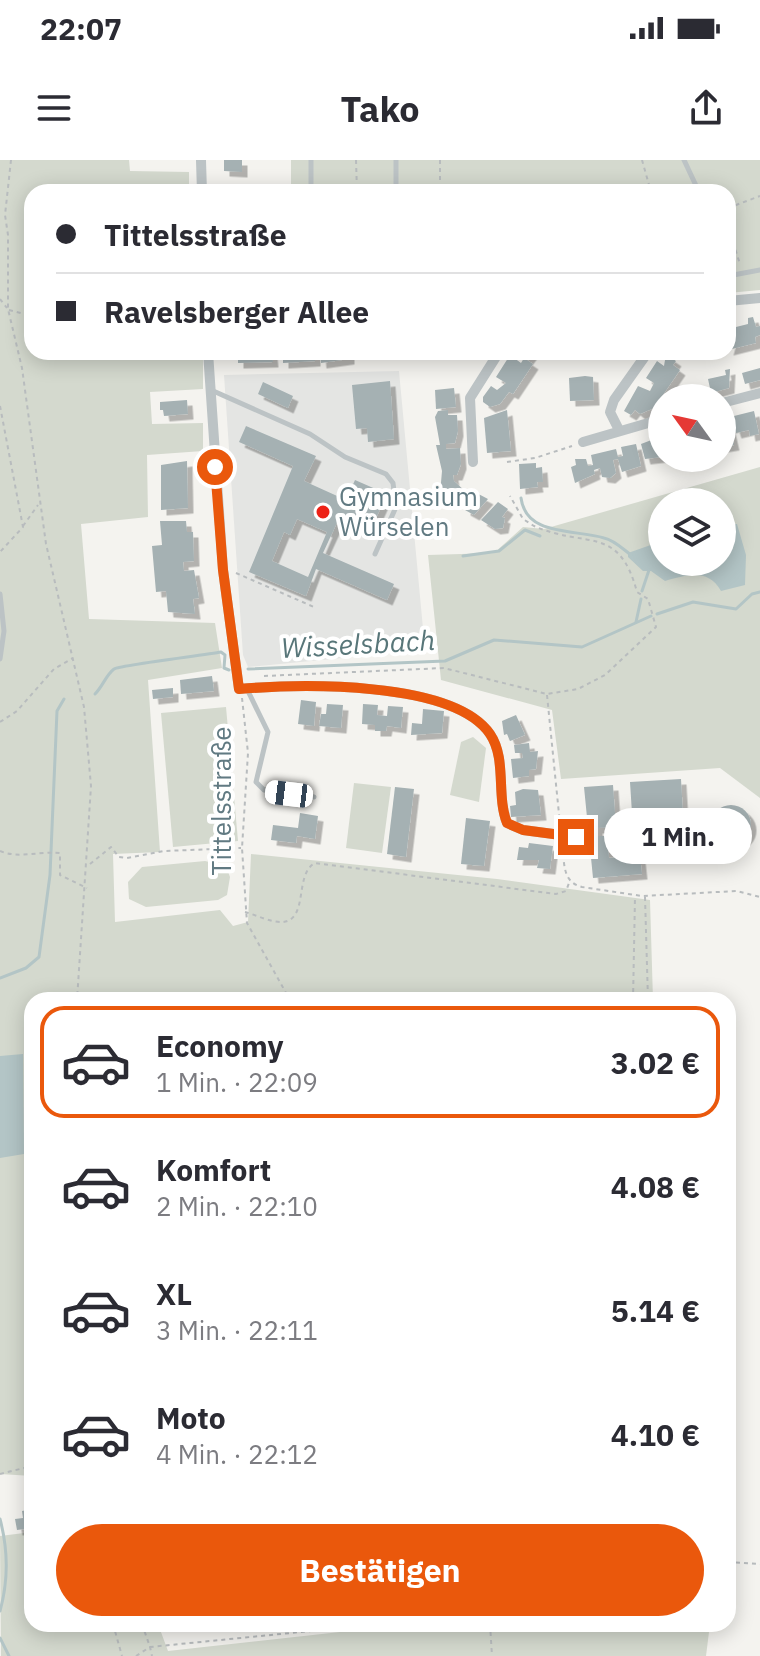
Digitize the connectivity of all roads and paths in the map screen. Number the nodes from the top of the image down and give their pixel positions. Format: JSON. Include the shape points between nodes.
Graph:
{"nodes":[{"id":1,"x":11,"y":160,"type":"edge"},
{"id":2,"x":201,"y":160,"type":"edge"},
{"id":3,"x":311,"y":160,"type":"edge"},
{"id":4,"x":356,"y":160,"type":"edge"},
{"id":5,"x":396,"y":160,"type":"edge"},
{"id":6,"x":440,"y":160,"type":"edge"},
{"id":7,"x":642,"y":160,"type":"edge"},
{"id":8,"x":684,"y":160,"type":"edge"},
{"id":9,"x":202,"y":184,"type":"edge"},
{"id":10,"x":311,"y":184,"type":"edge"},
{"id":11,"x":357,"y":184,"type":"edge"},
{"id":12,"x":396,"y":184,"type":"edge"},
{"id":13,"x":440,"y":184,"type":"edge"},
{"id":14,"x":649,"y":184,"type":"edge"},
{"id":15,"x":695,"y":184,"type":"edge"},
{"id":16,"x":760,"y":196,"type":"edge"},
{"id":17,"x":736,"y":205,"type":"edge"},
{"id":18,"x":736,"y":253,"type":"edge"},
{"id":19,"x":760,"y":270,"type":"edge"},
{"id":20,"x":742,"y":273,"type":"junction"},
{"id":21,"x":736,"y":274,"type":"edge"},
{"id":22,"x":760,"y":298,"type":"edge"},
{"id":23,"x":0,"y":299,"type":"edge"},
{"id":24,"x":736,"y":300,"type":"edge"},
{"id":25,"x":8,"y":309,"type":"junction"},
{"id":26,"x":0,"y":312,"type":"edge"},
{"id":27,"x":24,"y":314,"type":"edge"},
{"id":28,"x":208,"y":360,"type":"edge"},
{"id":29,"x":494,"y":360,"type":"edge"},
{"id":30,"x":642,"y":360,"type":"edge"},
{"id":31,"x":210,"y":390,"type":"junction"},
{"id":32,"x":760,"y":393,"type":"edge"},
{"id":33,"x":736,"y":399,"type":"edge"},
{"id":34,"x":0,"y":406,"type":"edge"},
{"id":35,"x":648,"y":423,"type":"edge"},
{"id":36,"x":619,"y":430,"type":"junction"},
{"id":37,"x":583,"y":442,"type":"joint"},
{"id":38,"x":473,"y":462,"type":"dead end"},
{"id":39,"x":507,"y":462,"type":"dead end"},
{"id":40,"x":510,"y":496,"type":"dead end"},
{"id":41,"x":39,"y":503,"type":"junction"},
{"id":42,"x":23,"y":527,"type":"junction"},
{"id":43,"x":0,"y":552,"type":"edge"},
{"id":44,"x":375,"y":554,"type":"dead end"},
{"id":45,"x":223,"y":570,"type":"junction"},
{"id":46,"x":0,"y":594,"type":"edge"},
{"id":47,"x":314,"y":607,"type":"dead end"},
{"id":48,"x":74,"y":657,"type":"junction"},
{"id":49,"x":0,"y":659,"type":"edge"},
{"id":50,"x":264,"y":676,"type":"dead end"},
{"id":51,"x":243,"y":689,"type":"junction"},
{"id":52,"x":547,"y":694,"type":"junction"},
{"id":53,"x":0,"y":722,"type":"edge"},
{"id":54,"x":314,"y":797,"type":"dead end"},
{"id":55,"x":561,"y":836,"type":"junction"},
{"id":56,"x":576,"y":837,"type":"dead end"},
{"id":57,"x":242,"y":848,"type":"junction"},
{"id":58,"x":0,"y":851,"type":"edge"},
{"id":59,"x":89,"y":865,"type":"junction"},
{"id":60,"x":569,"y":882,"type":"junction"},
{"id":61,"x":87,"y":888,"type":"junction"},
{"id":62,"x":635,"y":895,"type":"junction"},
{"id":63,"x":645,"y":896,"type":"junction"},
{"id":64,"x":760,"y":897,"type":"edge"},
{"id":65,"x":245,"y":912,"type":"junction"},
{"id":66,"x":78,"y":992,"type":"edge"},
{"id":67,"x":286,"y":992,"type":"edge"},
{"id":68,"x":633,"y":992,"type":"edge"},
{"id":69,"x":648,"y":992,"type":"edge"},
{"id":70,"x":24,"y":1469,"type":"edge"},
{"id":71,"x":0,"y":1474,"type":"edge"},
{"id":72,"x":736,"y":1562,"type":"edge"},
{"id":73,"x":760,"y":1564,"type":"edge"},
{"id":74,"x":115,"y":1632,"type":"edge"},
{"id":75,"x":145,"y":1632,"type":"edge"},
{"id":76,"x":301,"y":1632,"type":"edge"},
{"id":77,"x":490,"y":1632,"type":"edge"},
{"id":78,"x":150,"y":1647,"type":"junction"},
{"id":79,"x":122,"y":1656,"type":"edge"},
{"id":80,"x":136,"y":1656,"type":"edge"},
{"id":81,"x":152,"y":1656,"type":"edge"},
{"id":82,"x":492,"y":1656,"type":"edge"}],
"edges":[{"from":1,"to":25,"type":"path","via":[[5,215]]},
{"from":2,"to":9,"type":"street"},
{"from":3,"to":10,"type":"lane"},
{"from":4,"to":11,"type":"path"},
{"from":5,"to":12,"type":"lane"},
{"from":6,"to":13,"type":"path"},
{"from":7,"to":14,"type":"path"},
{"from":8,"to":15,"type":"lane"},
{"from":16,"to":17,"type":"path"},
{"from":18,"to":20,"type":"path"},
{"from":19,"to":20,"type":"lane"},
{"from":20,"to":21,"type":"lane"},
{"from":22,"to":24,"type":"street"},
{"from":23,"to":25,"type":"path"},
{"from":25,"to":26,"type":"path"},
{"from":25,"to":27,"type":"path"},
{"from":25,"to":41,"type":"path","via":[[22,368]]},
{"from":28,"to":31,"type":"street","name":"Tittelsstraße"},
{"from":29,"to":38,"type":"street","via":[[470,398]]},
{"from":30,"to":36,"type":"street","via":[[614,400],[610,412]]},
{"from":31,"to":44,"type":"lane","via":[[386,474],[393,483],[396,507]]},
{"from":31,"to":45,"type":"street","name":"Tittelsstraße"},
{"from":32,"to":33,"type":"street"},
{"from":34,"to":42,"type":"path"},
{"from":35,"to":36,"type":"street"},
{"from":36,"to":37,"type":"street"},
{"from":37,"to":39,"type":"path"},
{"from":40,"to":52,"type":"path","via":[[523,519],[534,526],[610,546],[626,558],[637,592],[648,599],[655,619],[656,627],[605,675],[578,689]]},
{"from":41,"to":42,"type":"path"},
{"from":41,"to":48,"type":"path"},
{"from":42,"to":43,"type":"path"},
{"from":45,"to":47,"type":"path"},
{"from":45,"to":51,"type":"street","name":"Tittelsstraße"},
{"from":46,"to":49,"type":"lane"},
{"from":48,"to":53,"type":"path","via":[[54,669],[17,711]]},
{"from":48,"to":59,"type":"path","via":[[91,786]]},
{"from":50,"to":52,"type":"path","via":[[444,668]]},
{"from":51,"to":54,"type":"lane","via":[[268,732],[256,782],[264,790]]},
{"from":51,"to":55,"type":"street","via":[[320,685],[456,707],[477,719],[497,747],[507,823]]},
{"from":51,"to":57,"type":"path","name":"Tittelsstraße","via":[[248,753]]},
{"from":52,"to":55,"type":"path"},
{"from":55,"to":56,"type":"street"},
{"from":55,"to":60,"type":"path"},
{"from":57,"to":59,"type":"path","via":[[127,858],[111,847]]},
{"from":57,"to":65,"type":"path","name":"Tittelsstraße"},
{"from":58,"to":61,"type":"path","via":[[13,857],[60,853],[60,875]]},
{"from":59,"to":61,"type":"path"},
{"from":60,"to":62,"type":"path"},
{"from":60,"to":65,"type":"path","via":[[566,891],[556,894],[315,863],[303,878],[292,918],[282,922]]},
{"from":61,"to":66,"type":"path"},
{"from":62,"to":63,"type":"path"},
{"from":62,"to":68,"type":"path"},
{"from":63,"to":64,"type":"path","via":[[737,891]]},
{"from":63,"to":69,"type":"path"},
{"from":65,"to":67,"type":"path","name":"Tittelsstraße"},
{"from":70,"to":71,"type":"path"},
{"from":72,"to":73,"type":"path"},
{"from":74,"to":79,"type":"path"},
{"from":75,"to":78,"type":"path"},
{"from":76,"to":78,"type":"path"},
{"from":77,"to":82,"type":"path"},
{"from":78,"to":80,"type":"path"},
{"from":78,"to":81,"type":"path"}]}
